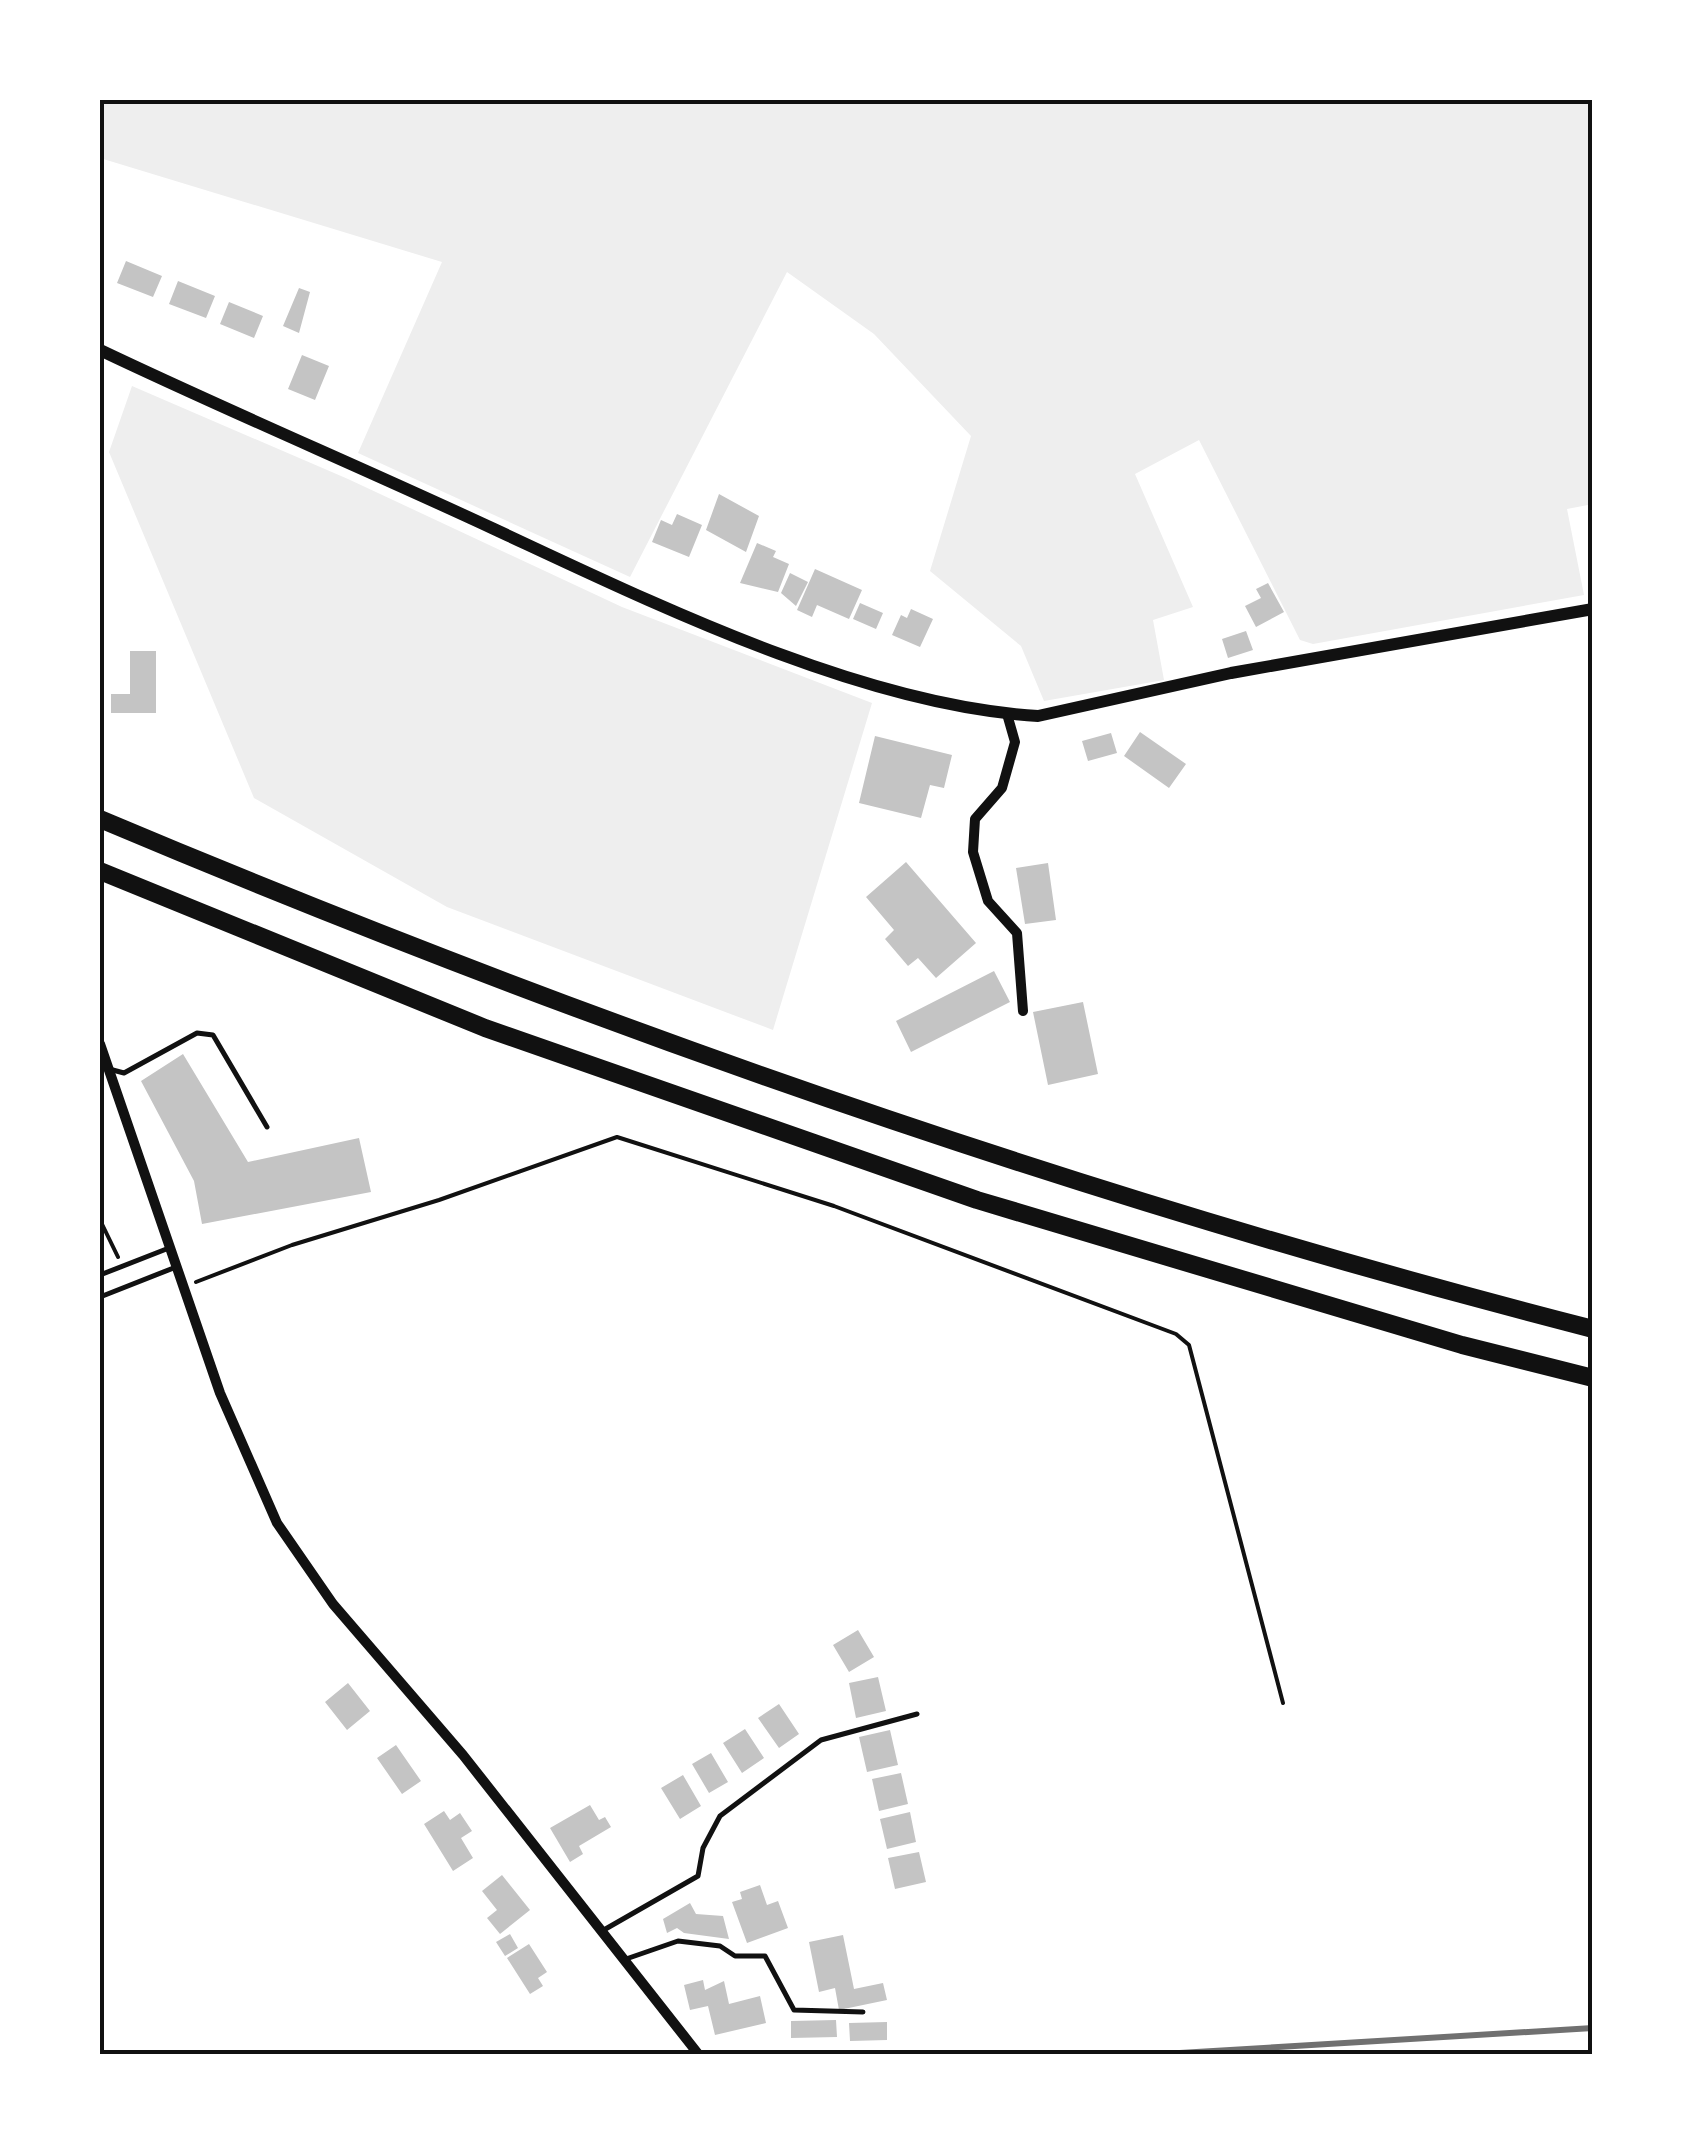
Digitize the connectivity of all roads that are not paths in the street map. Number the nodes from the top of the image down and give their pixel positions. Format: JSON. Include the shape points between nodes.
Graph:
{"nodes":[{"id":1,"x":100,"y":350,"type":"edge"},
{"id":2,"x":1593,"y":609,"type":"edge"},
{"id":3,"x":1007,"y":714,"type":"junction"},
{"id":4,"x":100,"y":819,"type":"edge"},
{"id":5,"x":100,"y":871,"type":"edge"},
{"id":6,"x":1023,"y":1011,"type":"dead end"},
{"id":7,"x":100,"y":1044,"type":"edge"},
{"id":8,"x":110,"y":1068,"type":"junction"},
{"id":9,"x":267,"y":1127,"type":"dead end"},
{"id":10,"x":172,"y":1248,"type":"junction"},
{"id":11,"x":178,"y":1266,"type":"junction"},
{"id":12,"x":100,"y":1274,"type":"edge"},
{"id":13,"x":100,"y":1297,"type":"edge"},
{"id":14,"x":1593,"y":1330,"type":"edge"},
{"id":15,"x":1593,"y":1378,"type":"edge"},
{"id":16,"x":917,"y":1714,"type":"dead end"},
{"id":17,"x":599,"y":1933,"type":"junction"},
{"id":18,"x":623,"y":1960,"type":"junction"},
{"id":19,"x":864,"y":2012,"type":"dead end"},
{"id":20,"x":699,"y":2055,"type":"edge"}],
"edges":[{"from":1,"to":3,"type":"street","via":[[632,594],[865,682]]},
{"from":2,"to":3,"type":"street","via":[[1231,673],[1038,716]]},
{"from":3,"to":6,"type":"street","via":[[1015,742],[1002,788],[975,818],[973,852],[988,901],[1017,932]]},
{"from":4,"to":14,"type":"highway","via":[[488,979],[990,1156]]},
{"from":5,"to":15,"type":"highway","via":[[485,1028],[977,1200]]},
{"from":7,"to":8,"type":"street"},
{"from":8,"to":9,"type":"lane","via":[[124,1073],[198,1032],[213,1035]]},
{"from":8,"to":10,"type":"street"},
{"from":10,"to":11,"type":"street"},
{"from":10,"to":12,"type":"lane"},
{"from":11,"to":13,"type":"lane"},
{"from":11,"to":17,"type":"street","via":[[235,1431],[277,1523],[332,1604]]},
{"from":16,"to":17,"type":"lane","via":[[820,1740],[720,1816],[698,1876]]},
{"from":17,"to":18,"type":"street"},
{"from":18,"to":19,"type":"lane","via":[[678,1940],[720,1946],[734,1956],[765,1956],[794,2010]]},
{"from":18,"to":20,"type":"street"}]}
